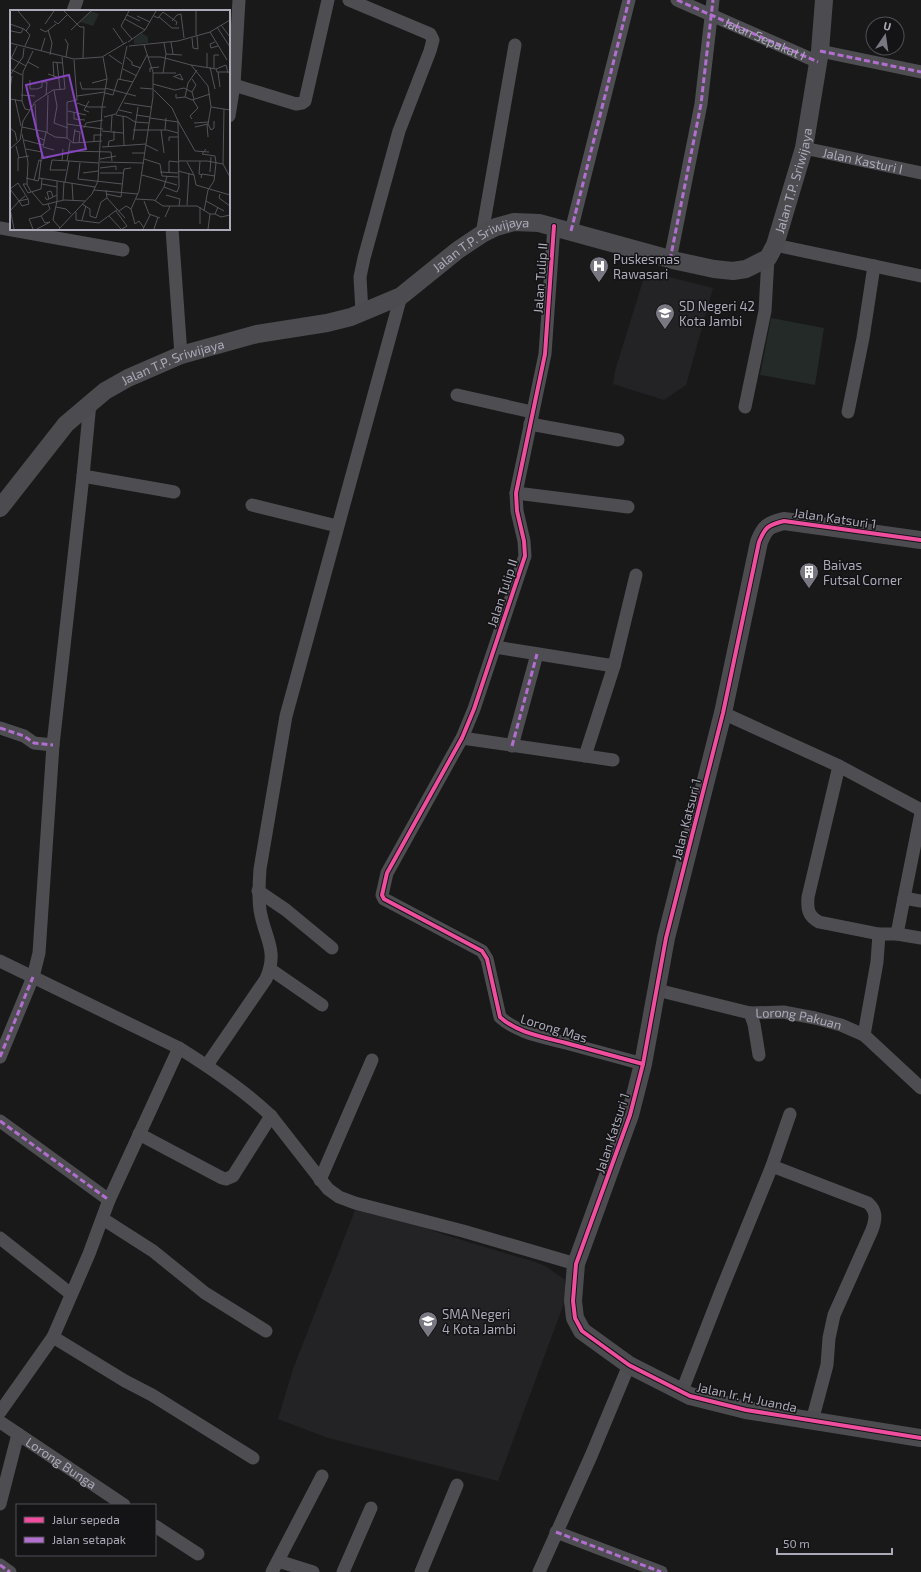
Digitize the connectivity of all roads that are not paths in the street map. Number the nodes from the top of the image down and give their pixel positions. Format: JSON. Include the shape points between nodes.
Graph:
{"nodes":[{"id":1,"x":77,"y":0,"type":"edge"},
{"id":2,"x":239,"y":0,"type":"edge"},
{"id":3,"x":328,"y":0,"type":"edge"},
{"id":4,"x":349,"y":0,"type":"edge"},
{"id":5,"x":629,"y":0,"type":"edge"},
{"id":6,"x":677,"y":0,"type":"edge"},
{"id":7,"x":714,"y":0,"type":"edge"},
{"id":8,"x":824,"y":0,"type":"edge"},
{"id":9,"x":73,"y":10,"type":"edge"},
{"id":10,"x":712,"y":15,"type":"junction"},
{"id":11,"x":515,"y":45,"type":"dead end"},
{"id":12,"x":819,"y":56,"type":"junction"},
{"id":13,"x":921,"y":72,"type":"edge"},
{"id":14,"x":234,"y":84,"type":"junction"},
{"id":15,"x":230,"y":110,"type":"edge"},
{"id":16,"x":804,"y":148,"type":"junction"},
{"id":17,"x":921,"y":174,"type":"edge"},
{"id":18,"x":554,"y":226,"type":"junction"},
{"id":19,"x":0,"y":228,"type":"edge"},
{"id":20,"x":10,"y":230,"type":"edge"},
{"id":21,"x":11,"y":230,"type":"edge"},
{"id":22,"x":172,"y":230,"type":"edge"},
{"id":23,"x":571,"y":231,"type":"junction"},
{"id":24,"x":482,"y":234,"type":"junction"},
{"id":25,"x":123,"y":250,"type":"dead end"},
{"id":26,"x":772,"y":252,"type":"junction"},
{"id":27,"x":670,"y":260,"type":"junction"},
{"id":28,"x":874,"y":266,"type":"junction"},
{"id":29,"x":921,"y":276,"type":"edge"},
{"id":30,"x":401,"y":296,"type":"junction"},
{"id":31,"x":362,"y":312,"type":"junction"},
{"id":32,"x":181,"y":355,"type":"junction"},
{"id":33,"x":457,"y":395,"type":"dead end"},
{"id":34,"x":90,"y":403,"type":"junction"},
{"id":35,"x":745,"y":407,"type":"dead end"},
{"id":36,"x":848,"y":412,"type":"dead end"},
{"id":37,"x":531,"y":418,"type":"junction"},
{"id":38,"x":618,"y":440,"type":"dead end"},
{"id":39,"x":83,"y":476,"type":"junction"},
{"id":40,"x":174,"y":492,"type":"dead end"},
{"id":41,"x":516,"y":493,"type":"junction"},
{"id":42,"x":252,"y":505,"type":"dead end"},
{"id":43,"x":628,"y":507,"type":"dead end"},
{"id":44,"x":0,"y":508,"type":"edge"},
{"id":45,"x":337,"y":526,"type":"junction"},
{"id":46,"x":921,"y":540,"type":"edge"},
{"id":47,"x":636,"y":575,"type":"dead end"},
{"id":48,"x":495,"y":647,"type":"junction"},
{"id":49,"x":537,"y":654,"type":"junction"},
{"id":50,"x":614,"y":666,"type":"junction"},
{"id":51,"x":723,"y":713,"type":"junction"},
{"id":52,"x":0,"y":728,"type":"edge"},
{"id":53,"x":462,"y":738,"type":"junction"},
{"id":54,"x":53,"y":745,"type":"junction"},
{"id":55,"x":512,"y":746,"type":"junction"},
{"id":56,"x":585,"y":756,"type":"junction"},
{"id":57,"x":613,"y":760,"type":"dead end"},
{"id":58,"x":839,"y":766,"type":"junction"},
{"id":59,"x":921,"y":810,"type":"edge"},
{"id":60,"x":921,"y":813,"type":"edge"},
{"id":61,"x":388,"y":872,"type":"joint"},
{"id":62,"x":258,"y":891,"type":"junction"},
{"id":63,"x":904,"y":898,"type":"junction"},
{"id":64,"x":921,"y":901,"type":"edge"},
{"id":65,"x":878,"y":934,"type":"junction"},
{"id":66,"x":897,"y":934,"type":"junction"},
{"id":67,"x":921,"y":938,"type":"edge"},
{"id":68,"x":332,"y":948,"type":"dead end"},
{"id":69,"x":0,"y":962,"type":"edge"},
{"id":70,"x":270,"y":969,"type":"junction"},
{"id":71,"x":33,"y":977,"type":"junction"},
{"id":72,"x":656,"y":990,"type":"junction"},
{"id":73,"x":322,"y":1004,"type":"dead end"},
{"id":74,"x":750,"y":1013,"type":"junction"},
{"id":75,"x":864,"y":1035,"type":"junction"},
{"id":76,"x":179,"y":1048,"type":"junction"},
{"id":77,"x":759,"y":1055,"type":"dead end"},
{"id":78,"x":0,"y":1057,"type":"edge"},
{"id":79,"x":372,"y":1060,"type":"dead end"},
{"id":80,"x":643,"y":1064,"type":"junction"},
{"id":81,"x":207,"y":1065,"type":"junction"},
{"id":82,"x":921,"y":1088,"type":"edge"},
{"id":83,"x":790,"y":1114,"type":"dead end"},
{"id":84,"x":271,"y":1116,"type":"junction"},
{"id":85,"x":0,"y":1121,"type":"edge"},
{"id":86,"x":139,"y":1134,"type":"junction"},
{"id":87,"x":772,"y":1166,"type":"junction"},
{"id":88,"x":320,"y":1180,"type":"junction"},
{"id":89,"x":109,"y":1200,"type":"junction"},
{"id":90,"x":102,"y":1219,"type":"junction"},
{"id":91,"x":0,"y":1238,"type":"edge"},
{"id":92,"x":576,"y":1264,"type":"junction"},
{"id":93,"x":71,"y":1294,"type":"junction"},
{"id":94,"x":266,"y":1331,"type":"dead end"},
{"id":95,"x":53,"y":1337,"type":"junction"},
{"id":96,"x":629,"y":1365,"type":"junction"},
{"id":97,"x":682,"y":1391,"type":"junction"},
{"id":98,"x":0,"y":1412,"type":"edge"},
{"id":99,"x":812,"y":1421,"type":"junction"},
{"id":100,"x":0,"y":1422,"type":"edge"},
{"id":101,"x":18,"y":1434,"type":"junction"},
{"id":102,"x":921,"y":1438,"type":"edge"},
{"id":103,"x":253,"y":1458,"type":"dead end"},
{"id":104,"x":322,"y":1476,"type":"dead end"},
{"id":105,"x":457,"y":1485,"type":"dead end"},
{"id":106,"x":0,"y":1504,"type":"edge"},
{"id":107,"x":123,"y":1504,"type":"edge"},
{"id":108,"x":371,"y":1508,"type":"dead end"},
{"id":109,"x":156,"y":1527,"type":"edge"},
{"id":110,"x":556,"y":1532,"type":"junction"},
{"id":111,"x":198,"y":1554,"type":"dead end"},
{"id":112,"x":0,"y":1565,"type":"edge"},
{"id":113,"x":275,"y":1567,"type":"edge"},
{"id":114,"x":10,"y":1572,"type":"edge"},
{"id":115,"x":312,"y":1572,"type":"edge"},
{"id":116,"x":344,"y":1572,"type":"edge"},
{"id":117,"x":421,"y":1572,"type":"edge"},
{"id":118,"x":539,"y":1572,"type":"edge"},
{"id":119,"x":661,"y":1572,"type":"edge"}],
"edges":[{"from":1,"to":9,"type":"street"},
{"from":2,"to":14,"type":"street"},
{"from":3,"to":14,"type":"street","via":[[305,101],[296,104]]},
{"from":4,"to":31,"type":"street","via":[[430,34],[433,40],[399,131],[364,258],[360,277]]},
{"from":5,"to":23,"type":"street"},
{"from":6,"to":10,"type":"street","name":"Jalan Sepakat I"},
{"from":7,"to":10,"type":"street"},
{"from":8,"to":12,"type":"street","name":"Jalan T.P. Sriwijaya"},
{"from":10,"to":12,"type":"street","name":"Jalan Sepakat I"},
{"from":10,"to":27,"type":"street","via":[[701,104]]},
{"from":11,"to":24,"type":"street"},
{"from":12,"to":13,"type":"street","name":"Jalan Sepakat I"},
{"from":12,"to":16,"type":"street","name":"Jalan T.P. Sriwijaya"},
{"from":14,"to":15,"type":"street"},
{"from":16,"to":17,"type":"street","name":"Jalan Kasturi I"},
{"from":16,"to":26,"type":"street","name":"Jalan T.P. Sriwijaya"},
{"from":18,"to":23,"type":"street","name":"Jalan T.P. Sriwijaya"},
{"from":18,"to":24,"type":"street","name":"Jalan T.P. Sriwijaya","via":[[514,222]]},
{"from":18,"to":37,"type":"street","name":"Jalan Tulip II","via":[[544,354]]},
{"from":19,"to":20,"type":"street"},
{"from":21,"to":25,"type":"street"},
{"from":22,"to":32,"type":"street"},
{"from":23,"to":27,"type":"street","name":"Jalan T.P. Sriwijaya"},
{"from":24,"to":30,"type":"street","name":"Jalan T.P. Sriwijaya"},
{"from":26,"to":27,"type":"street","name":"Jalan T.P. Sriwijaya","via":[[746,269],[733,271]]},
{"from":26,"to":28,"type":"street"},
{"from":26,"to":35,"type":"street","via":[[765,311]]},
{"from":28,"to":29,"type":"street"},
{"from":28,"to":36,"type":"street"},
{"from":30,"to":31,"type":"street","name":"Jalan T.P. Sriwijaya"},
{"from":30,"to":45,"type":"street"},
{"from":31,"to":32,"type":"street","name":"Jalan T.P. Sriwijaya","via":[[327,323],[257,334]]},
{"from":32,"to":34,"type":"street","name":"Jalan T.P. Sriwijaya","via":[[128,378]]},
{"from":33,"to":37,"type":"street"},
{"from":34,"to":39,"type":"street"},
{"from":34,"to":44,"type":"street","name":"Jalan T.P. Sriwijaya","via":[[66,424]]},
{"from":37,"to":38,"type":"street"},
{"from":37,"to":41,"type":"street","name":"Jalan Tulip II"},
{"from":39,"to":40,"type":"street"},
{"from":39,"to":54,"type":"street"},
{"from":41,"to":43,"type":"street"},
{"from":41,"to":48,"type":"street","name":"Jalan Tulip II","via":[[525,556]]},
{"from":42,"to":45,"type":"street"},
{"from":45,"to":62,"type":"street","via":[[286,716]]},
{"from":46,"to":51,"type":"street","name":"Jalan Katsuri 1","via":[[784,522],[772,524],[763,530]]},
{"from":47,"to":50,"type":"street"},
{"from":48,"to":49,"type":"street"},
{"from":48,"to":53,"type":"street","name":"Jalan Tulip II"},
{"from":49,"to":50,"type":"street"},
{"from":49,"to":55,"type":"street"},
{"from":50,"to":56,"type":"street"},
{"from":51,"to":58,"type":"street"},
{"from":51,"to":72,"type":"street","name":"Jalan Katsuri 1","via":[[666,938]]},
{"from":52,"to":54,"type":"street","via":[[24,736],[34,743]]},
{"from":53,"to":55,"type":"street"},
{"from":53,"to":61,"type":"street","name":"Jalan Tulip II"},
{"from":54,"to":71,"type":"street","via":[[39,953]]},
{"from":55,"to":56,"type":"street"},
{"from":56,"to":57,"type":"street"},
{"from":58,"to":59,"type":"street"},
{"from":58,"to":65,"type":"street","via":[[807,907],[809,914],[819,922]]},
{"from":60,"to":63,"type":"street"},
{"from":61,"to":80,"type":"street","name":"Lorong Mas","via":[[382,893],[384,899],[486,954],[500,1017],[506,1022],[515,1028]]},
{"from":62,"to":68,"type":"street","via":[[286,910]]},
{"from":62,"to":70,"type":"street","via":[[261,916],[272,957]]},
{"from":63,"to":64,"type":"street"},
{"from":63,"to":66,"type":"street"},
{"from":65,"to":66,"type":"street"},
{"from":65,"to":75,"type":"street","via":[[877,962]]},
{"from":66,"to":67,"type":"street"},
{"from":69,"to":71,"type":"street"},
{"from":70,"to":73,"type":"street"},
{"from":70,"to":81,"type":"street","via":[[266,979]]},
{"from":71,"to":76,"type":"street"},
{"from":71,"to":78,"type":"street"},
{"from":72,"to":74,"type":"street","name":"Lorong Pakuan"},
{"from":72,"to":80,"type":"street","name":"Jalan Katsuri 1"},
{"from":74,"to":75,"type":"street","name":"Lorong Pakuan","via":[[783,1012],[815,1018],[842,1025]]},
{"from":74,"to":77,"type":"street"},
{"from":75,"to":82,"type":"street","name":"Lorong Pakuan"},
{"from":76,"to":81,"type":"street"},
{"from":76,"to":86,"type":"street"},
{"from":79,"to":88,"type":"street"},
{"from":80,"to":92,"type":"street","name":"Jalan Katsuri 1","via":[[630,1115]]},
{"from":81,"to":84,"type":"street"},
{"from":83,"to":87,"type":"street"},
{"from":84,"to":86,"type":"street","via":[[233,1176],[226,1179]]},
{"from":84,"to":88,"type":"street"},
{"from":85,"to":89,"type":"street"},
{"from":86,"to":89,"type":"street"},
{"from":87,"to":97,"type":"street"},
{"from":87,"to":99,"type":"street","via":[[868,1203],[875,1213],[876,1220],[872,1230],[834,1315],[829,1338],[828,1366]]},
{"from":88,"to":92,"type":"street","via":[[333,1193],[355,1203]]},
{"from":89,"to":90,"type":"street"},
{"from":90,"to":93,"type":"street"},
{"from":90,"to":94,"type":"street","via":[[152,1251],[204,1293]]},
{"from":91,"to":93,"type":"street"},
{"from":92,"to":96,"type":"street","name":"Jalan Ir. H. Juanda","via":[[573,1301],[575,1318],[582,1331]]},
{"from":93,"to":95,"type":"street"},
{"from":95,"to":98,"type":"street"},
{"from":95,"to":103,"type":"street"},
{"from":96,"to":97,"type":"street","name":"Jalan Ir. H. Juanda"},
{"from":96,"to":110,"type":"street"},
{"from":97,"to":99,"type":"street","name":"Jalan Ir. H. Juanda","via":[[690,1396],[746,1410]]},
{"from":99,"to":102,"type":"street","name":"Jalan Ir. H. Juanda"},
{"from":100,"to":101,"type":"street","name":"Lorong Bunga"},
{"from":101,"to":106,"type":"street"},
{"from":101,"to":107,"type":"street","name":"Lorong Bunga"},
{"from":104,"to":113,"type":"street"},
{"from":105,"to":117,"type":"street"},
{"from":108,"to":116,"type":"street"},
{"from":109,"to":111,"type":"street"},
{"from":110,"to":118,"type":"street"},
{"from":110,"to":119,"type":"street"},
{"from":112,"to":114,"type":"street"},
{"from":113,"to":115,"type":"street"}]}
